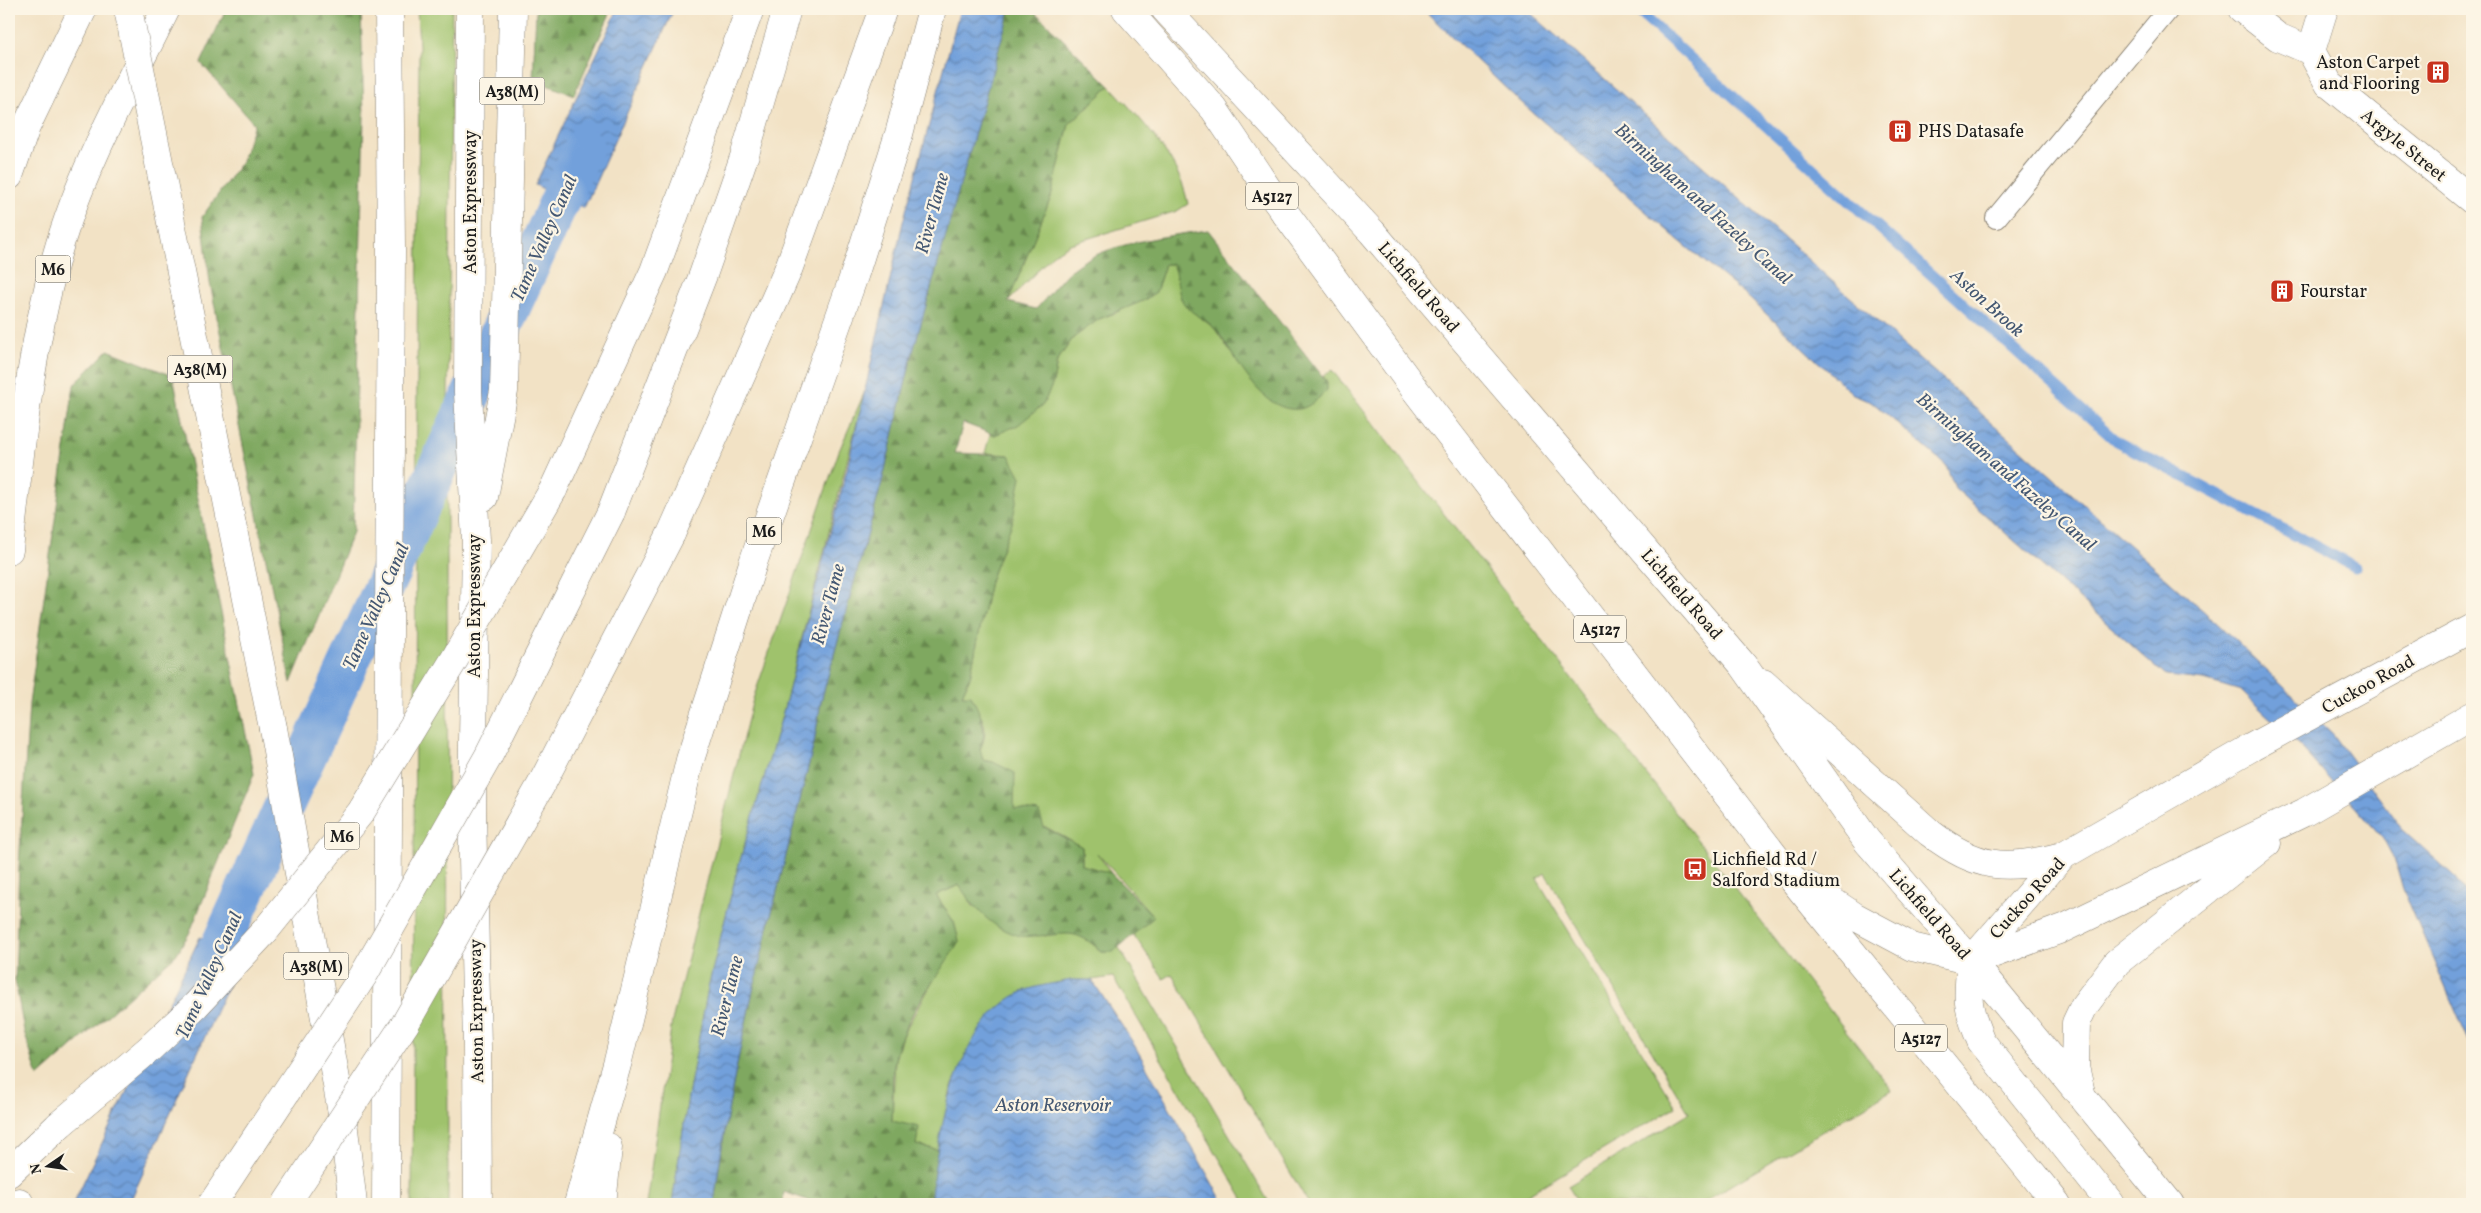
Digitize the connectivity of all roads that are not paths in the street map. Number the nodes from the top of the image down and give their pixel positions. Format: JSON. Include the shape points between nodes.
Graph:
{"nodes":[{"id":1,"x":83,"y":9,"type":"edge"},
{"id":2,"x":128,"y":9,"type":"edge"},
{"id":3,"x":166,"y":9,"type":"edge"},
{"id":4,"x":389,"y":9,"type":"edge"},
{"id":5,"x":470,"y":9,"type":"edge"},
{"id":6,"x":513,"y":9,"type":"edge"},
{"id":7,"x":750,"y":9,"type":"edge"},
{"id":8,"x":787,"y":9,"type":"edge"},
{"id":9,"x":883,"y":9,"type":"edge"},
{"id":10,"x":932,"y":9,"type":"edge"},
{"id":11,"x":1126,"y":9,"type":"edge"},
{"id":12,"x":1165,"y":9,"type":"edge"},
{"id":13,"x":2169,"y":9,"type":"edge"},
{"id":14,"x":2242,"y":9,"type":"edge"},
{"id":15,"x":2324,"y":9,"type":"edge"},
{"id":16,"x":2311,"y":51,"type":"junction"},
{"id":17,"x":9,"y":176,"type":"edge"},
{"id":18,"x":2472,"y":200,"type":"edge"},
{"id":19,"x":1996,"y":218,"type":"dead end"},
{"id":20,"x":476,"y":540,"type":"junction"},
{"id":21,"x":9,"y":550,"type":"edge"},
{"id":22,"x":2472,"y":628,"type":"edge"},
{"id":23,"x":1743,"y":665,"type":"junction"},
{"id":24,"x":2472,"y":716,"type":"edge"},
{"id":25,"x":2306,"y":812,"type":"junction"},
{"id":26,"x":2062,"y":856,"type":"junction"},
{"id":27,"x":1786,"y":870,"type":"junction"},
{"id":28,"x":387,"y":934,"type":"junction"},
{"id":29,"x":1972,"y":961,"type":"junction"},
{"id":30,"x":618,"y":1061,"type":"junction"},
{"id":31,"x":2081,"y":1093,"type":"junction"},
{"id":32,"x":59,"y":1124,"type":"junction"},
{"id":33,"x":9,"y":1157,"type":"edge"},
{"id":34,"x":9,"y":1173,"type":"edge"},
{"id":35,"x":212,"y":1204,"type":"edge"},
{"id":36,"x":286,"y":1204,"type":"edge"},
{"id":37,"x":353,"y":1204,"type":"edge"},
{"id":38,"x":386,"y":1204,"type":"edge"},
{"id":39,"x":478,"y":1204,"type":"edge"},
{"id":40,"x":578,"y":1204,"type":"edge"},
{"id":41,"x":602,"y":1204,"type":"edge"},
{"id":42,"x":2057,"y":1204,"type":"edge"},
{"id":43,"x":2111,"y":1204,"type":"edge"},
{"id":44,"x":2170,"y":1204,"type":"edge"}],
"edges":[{"from":1,"to":17,"type":"main road","via":[[26,127]]},
{"from":2,"to":37,"type":"main road","number":"A38(M)","bridge":true,"via":[[273,728],[342,1114]]},
{"from":3,"to":21,"type":"main road","number":"M6","via":[[101,140],[57,253],[28,396]]},
{"from":4,"to":28,"type":"main road","via":[[391,251]]},
{"from":5,"to":20,"type":"main road","name":"Aston Expressway","number":"A38(M)","via":[[468,392]]},
{"from":6,"to":20,"type":"main road","number":"A38(M)","via":[[504,391]]},
{"from":7,"to":32,"type":"main road","number":"M6","bridge":true,"via":[[654,271],[553,490],[361,812],[265,931],[196,1005]]},
{"from":8,"to":28,"type":"main road","bridge":true,"via":[[745,154],[716,238],[611,512],[488,757]]},
{"from":9,"to":36,"type":"main road","bridge":true,"via":[[788,270],[671,534],[541,785],[405,1024]]},
{"from":10,"to":30,"type":"main road","number":"M6","via":[[899,134],[855,273],[754,560],[690,760]]},
{"from":11,"to":27,"type":"main road","number":"A5127","via":[[1214,109],[1269,191],[1413,387]]},
{"from":12,"to":23,"type":"main road","name":"Lichfield Road","number":"A5127","via":[[1372,232]]},
{"from":13,"to":19,"type":"lane"},
{"from":14,"to":16,"type":"main road","via":[[2278,37]]},
{"from":15,"to":16,"type":"main road"},
{"from":16,"to":18,"type":"main road","name":"Argyle Street","via":[[2329,84]]},
{"from":20,"to":39,"type":"main road","name":"Aston Expressway","number":"A38(M)","bridge":true,"via":[[472,810]]},
{"from":22,"to":26,"type":"main road","name":"Cuckoo Road","via":[[2252,747]]},
{"from":23,"to":26,"type":"main road","via":[[1952,850],[1974,860],[1994,864],[2039,862]]},
{"from":23,"to":29,"type":"main road","name":"Lichfield Road","number":"A5127","via":[[1867,841]]},
{"from":24,"to":25,"type":"main road","name":"Cuckoo Road"},
{"from":25,"to":29,"type":"main road","name":"Cuckoo Road","via":[[2064,928]]},
{"from":25,"to":31,"type":"main road","via":[[2117,962],[2084,1006],[2076,1023],[2075,1067]]},
{"from":26,"to":29,"type":"main road","name":"Cuckoo Road"},
{"from":27,"to":29,"type":"main road","via":[[1854,916],[1912,947]]},
{"from":27,"to":42,"type":"main road","number":"A5127"},
{"from":28,"to":35,"type":"main road","bridge":true,"via":[[363,976]]},
{"from":28,"to":38,"type":"main road"},
{"from":29,"to":31,"type":"main road","name":"Lichfield Road","number":"A5127"},
{"from":29,"to":43,"type":"main road","via":[[1967,998],[1981,1041]]},
{"from":30,"to":40,"type":"main road","number":"M6"},
{"from":30,"to":41,"type":"main road"},
{"from":31,"to":44,"type":"main road","name":"Lichfield Road","number":"A5127"},
{"from":32,"to":33,"type":"main road","number":"M6"},
{"from":32,"to":34,"type":"main road","number":"M6"}]}
